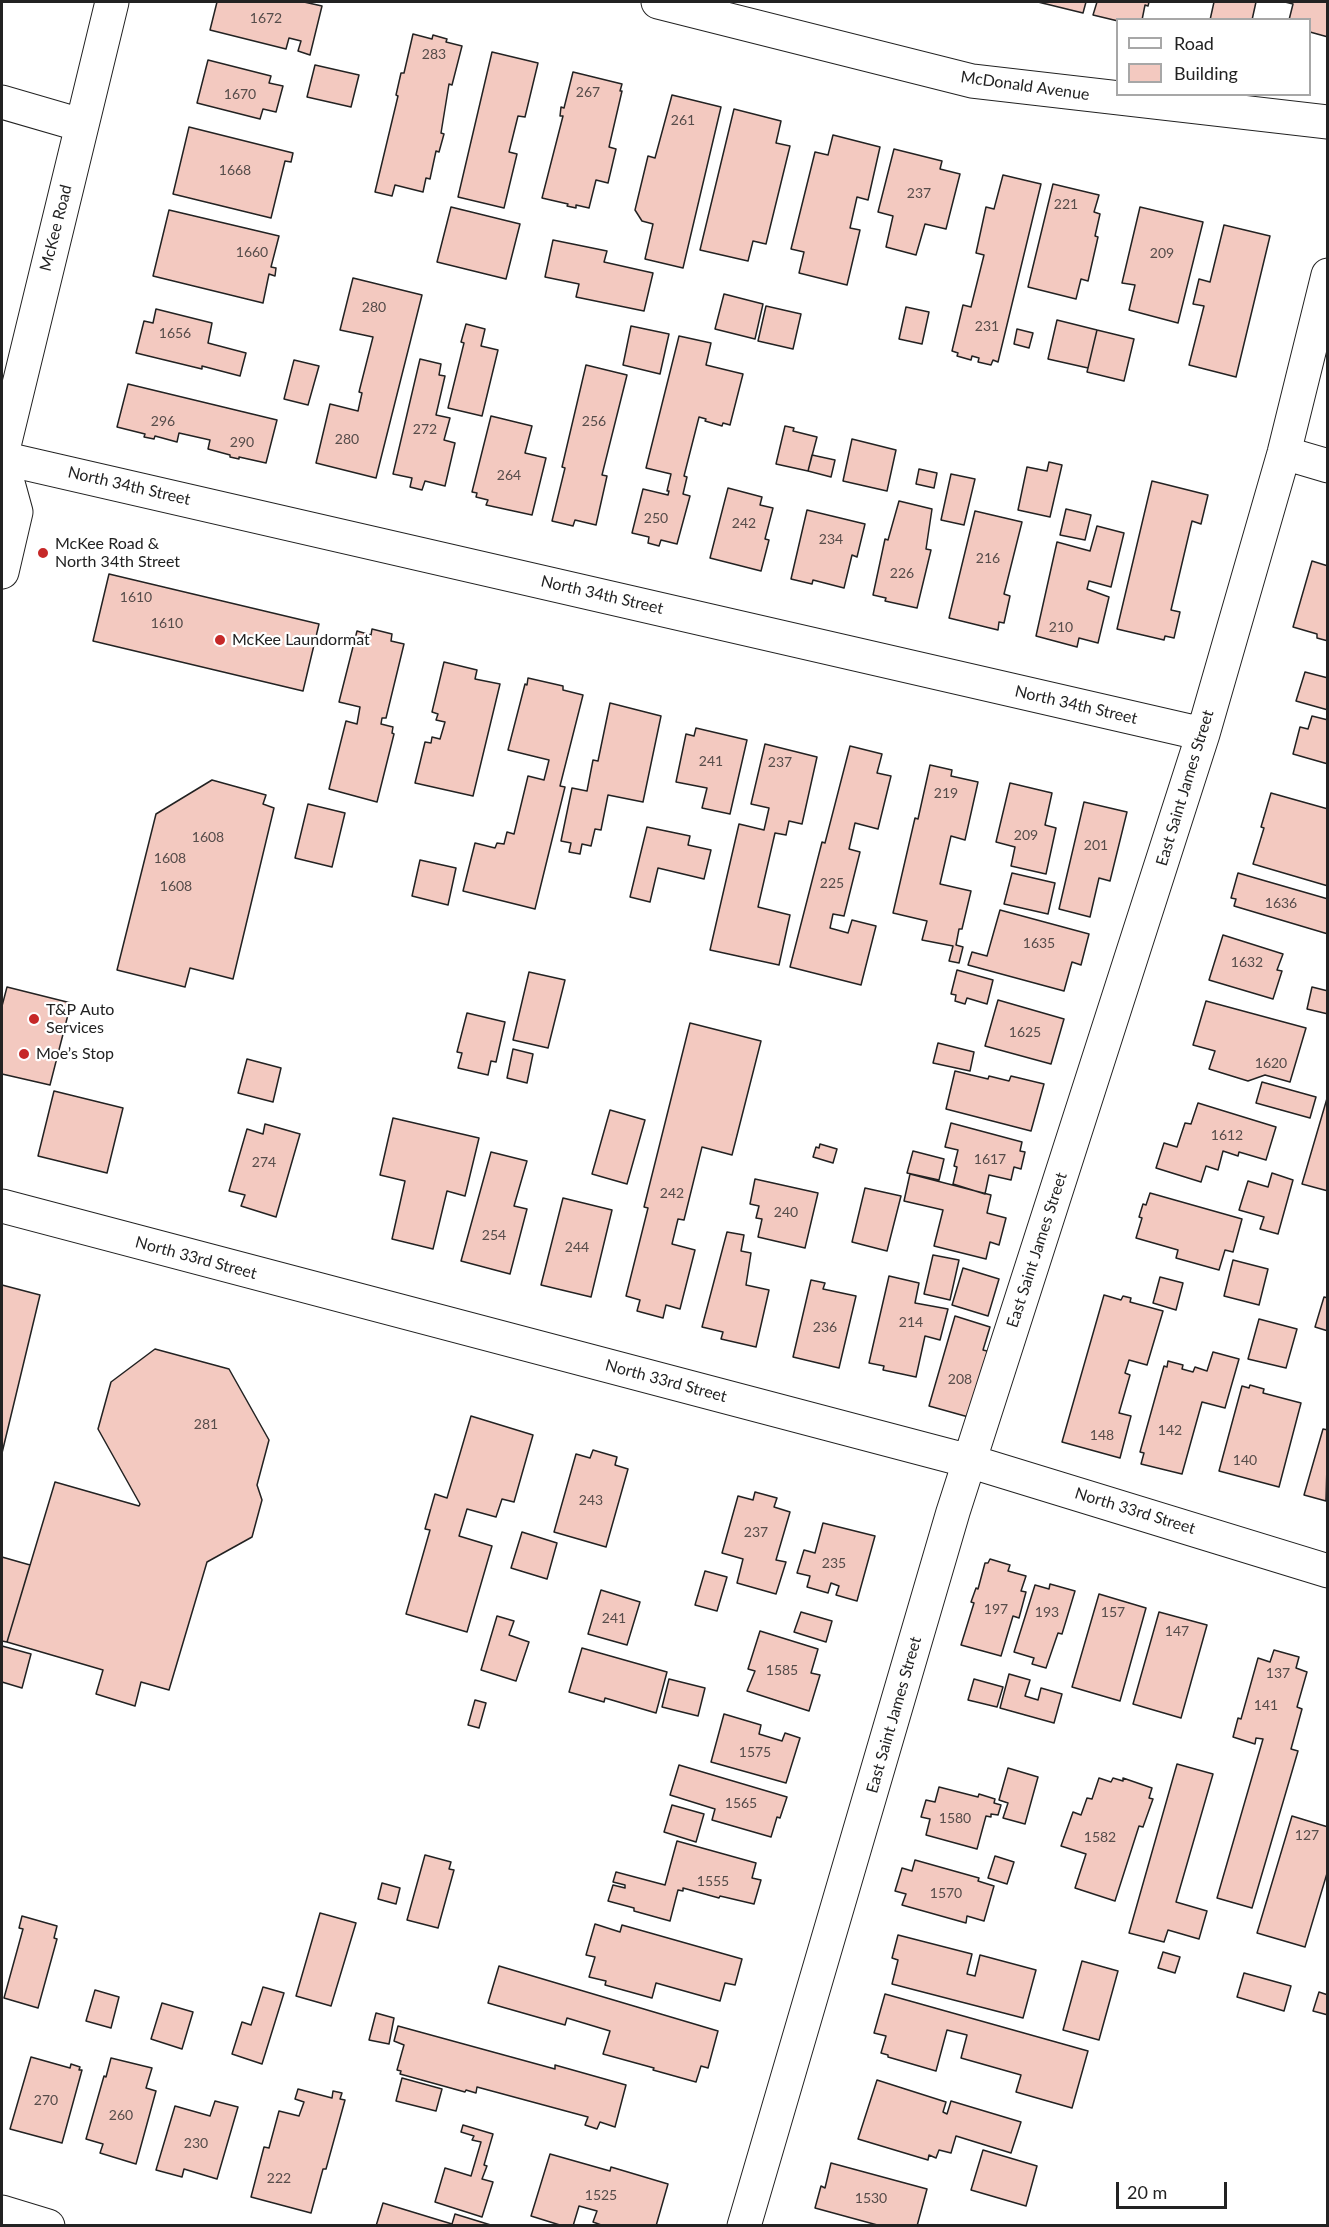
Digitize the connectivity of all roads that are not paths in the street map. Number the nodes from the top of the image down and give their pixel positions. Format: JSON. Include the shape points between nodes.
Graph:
{"nodes":[{"id":1,"x":112,"y":2,"type":"edge"},
{"id":2,"x":658,"y":2,"type":"edge"},
{"id":3,"x":2,"y":102,"type":"edge"},
{"id":4,"x":1328,"y":122,"type":"edge"},
{"id":5,"x":81,"y":125,"type":"junction"},
{"id":6,"x":1328,"y":275,"type":"edge"},
{"id":7,"x":1284,"y":453,"type":"junction"},
{"id":8,"x":2,"y":457,"type":"edge"},
{"id":9,"x":1328,"y":466,"type":"edge"},
{"id":10,"x":2,"y":572,"type":"edge"},
{"id":11,"x":1203,"y":734,"type":"junction"},
{"id":12,"x":2,"y":1206,"type":"edge"},
{"id":13,"x":969,"y":1461,"type":"junction"},
{"id":14,"x":1328,"y":1571,"type":"edge"},
{"id":15,"x":2,"y":2212,"type":"edge"},
{"id":16,"x":48,"y":2226,"type":"edge"},
{"id":17,"x":744,"y":2226,"type":"edge"}],
"edges":[{"from":1,"to":5,"type":"street","name":"McKee Road"},
{"from":2,"to":4,"type":"street","name":"McDonald Avenue","via":[[972,81]]},
{"from":3,"to":5,"type":"street"},
{"from":5,"to":8,"type":"street","name":"McKee Road"},
{"from":6,"to":7,"type":"street","name":"East Saint James Street"},
{"from":7,"to":9,"type":"street"},
{"from":7,"to":11,"type":"street","name":"East Saint James Street"},
{"from":8,"to":10,"type":"street","name":"McKee Road","via":[[16,512]]},
{"from":8,"to":11,"type":"street","name":"North 34th Street"},
{"from":11,"to":13,"type":"street","name":"East Saint James Street"},
{"from":12,"to":13,"type":"street","name":"North 33rd Street"},
{"from":13,"to":14,"type":"street","name":"North 33rd Street"},
{"from":13,"to":17,"type":"street","name":"East Saint James Street"},
{"from":15,"to":16,"type":"street"}]}
